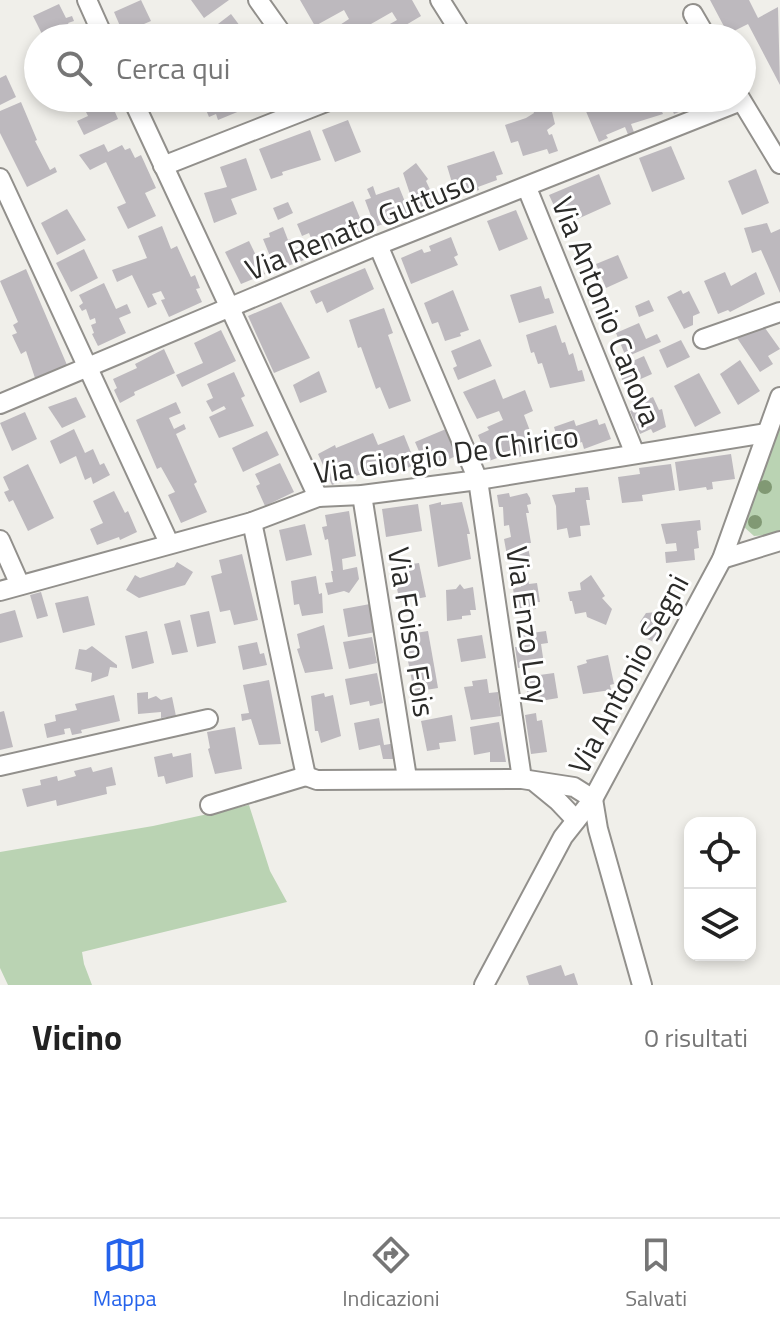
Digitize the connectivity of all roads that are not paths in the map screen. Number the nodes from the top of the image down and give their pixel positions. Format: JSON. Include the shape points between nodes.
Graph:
{"nodes":[{"id":1,"x":87,"y":0,"type":"edge"},
{"id":2,"x":258,"y":0,"type":"edge"},
{"id":3,"x":440,"y":0,"type":"edge"},
{"id":4,"x":693,"y":14,"type":"dead end"},
{"id":5,"x":98,"y":24,"type":"edge"},
{"id":6,"x":275,"y":24,"type":"edge"},
{"id":7,"x":455,"y":24,"type":"edge"},
{"id":8,"x":699,"y":24,"type":"edge"},
{"id":9,"x":138,"y":112,"type":"edge"},
{"id":10,"x":298,"y":112,"type":"edge"},
{"id":11,"x":709,"y":112,"type":"edge"},
{"id":12,"x":748,"y":112,"type":"edge"},
{"id":13,"x":780,"y":164,"type":"edge"},
{"id":14,"x":163,"y":166,"type":"junction"},
{"id":15,"x":0,"y":178,"type":"edge"},
{"id":16,"x":527,"y":188,"type":"junction"},
{"id":17,"x":378,"y":245,"type":"junction"},
{"id":18,"x":232,"y":308,"type":"junction"},
{"id":19,"x":780,"y":312,"type":"edge"},
{"id":20,"x":703,"y":339,"type":"dead end"},
{"id":21,"x":88,"y":368,"type":"junction"},
{"id":22,"x":780,"y":397,"type":"edge"},
{"id":23,"x":0,"y":404,"type":"edge"},
{"id":24,"x":766,"y":433,"type":"junction"},
{"id":25,"x":635,"y":454,"type":"junction"},
{"id":26,"x":478,"y":480,"type":"junction"},
{"id":27,"x":362,"y":495,"type":"junction"},
{"id":28,"x":318,"y":497,"type":"junction"},
{"id":29,"x":252,"y":522,"type":"junction"},
{"id":30,"x":0,"y":540,"type":"edge"},
{"id":31,"x":780,"y":541,"type":"edge"},
{"id":32,"x":169,"y":543,"type":"junction"},
{"id":33,"x":722,"y":559,"type":"junction"},
{"id":34,"x":20,"y":585,"type":"junction"},
{"id":35,"x":0,"y":591,"type":"edge"},
{"id":36,"x":208,"y":719,"type":"dead end"},
{"id":37,"x":0,"y":766,"type":"edge"},
{"id":38,"x":306,"y":776,"type":"junction"},
{"id":39,"x":407,"y":778,"type":"junction"},
{"id":40,"x":529,"y":781,"type":"junction"},
{"id":41,"x":593,"y":799,"type":"junction"},
{"id":42,"x":210,"y":805,"type":"dead end"},
{"id":43,"x":576,"y":820,"type":"junction"},
{"id":44,"x":484,"y":985,"type":"edge"},
{"id":45,"x":642,"y":985,"type":"edge"}],
"edges":[{"from":1,"to":5,"type":"street"},
{"from":2,"to":6,"type":"street"},
{"from":3,"to":7,"type":"street"},
{"from":4,"to":8,"type":"street"},
{"from":9,"to":14,"type":"street"},
{"from":10,"to":14,"type":"street"},
{"from":11,"to":16,"type":"street","name":"Via Renato Guttuso"},
{"from":12,"to":13,"type":"street"},
{"from":14,"to":18,"type":"street"},
{"from":15,"to":21,"type":"street"},
{"from":16,"to":17,"type":"street","name":"Via Renato Guttuso"},
{"from":16,"to":25,"type":"street","name":"Via Antonio Canova"},
{"from":17,"to":18,"type":"street","name":"Via Renato Guttuso"},
{"from":17,"to":26,"type":"street","name":"Via Enzo Loy"},
{"from":18,"to":21,"type":"street","name":"Via Renato Guttuso"},
{"from":18,"to":28,"type":"street"},
{"from":19,"to":20,"type":"street"},
{"from":21,"to":23,"type":"street","name":"Via Renato Guttuso"},
{"from":21,"to":32,"type":"street"},
{"from":22,"to":24,"type":"street","name":"Via Antonio Segni"},
{"from":24,"to":25,"type":"street","name":"Via Giorgio De Chirico"},
{"from":24,"to":33,"type":"street","name":"Via Antonio Segni"},
{"from":25,"to":26,"type":"street","name":"Via Giorgio De Chirico"},
{"from":26,"to":27,"type":"street","name":"Via Giorgio De Chirico"},
{"from":26,"to":40,"type":"street","name":"Via Enzo Loy"},
{"from":27,"to":28,"type":"street","name":"Via Giorgio De Chirico"},
{"from":27,"to":39,"type":"street","name":"Via Foiso Fois"},
{"from":28,"to":29,"type":"street","name":"Via Giorgio De Chirico"},
{"from":29,"to":32,"type":"street","name":"Via Giorgio De Chirico"},
{"from":29,"to":38,"type":"street"},
{"from":30,"to":34,"type":"street"},
{"from":31,"to":33,"type":"street"},
{"from":32,"to":34,"type":"street","name":"Via Giorgio De Chirico"},
{"from":33,"to":41,"type":"street","name":"Via Antonio Segni"},
{"from":34,"to":35,"type":"street","name":"Via Giorgio De Chirico"},
{"from":36,"to":37,"type":"street"},
{"from":38,"to":39,"type":"street"},
{"from":38,"to":42,"type":"street"},
{"from":39,"to":40,"type":"street"},
{"from":40,"to":41,"type":"street","via":[[563,784]]},
{"from":40,"to":43,"type":"street"},
{"from":41,"to":43,"type":"street"},
{"from":41,"to":45,"type":"street","name":"Via Antonio Segni"},
{"from":43,"to":44,"type":"street"}]}
